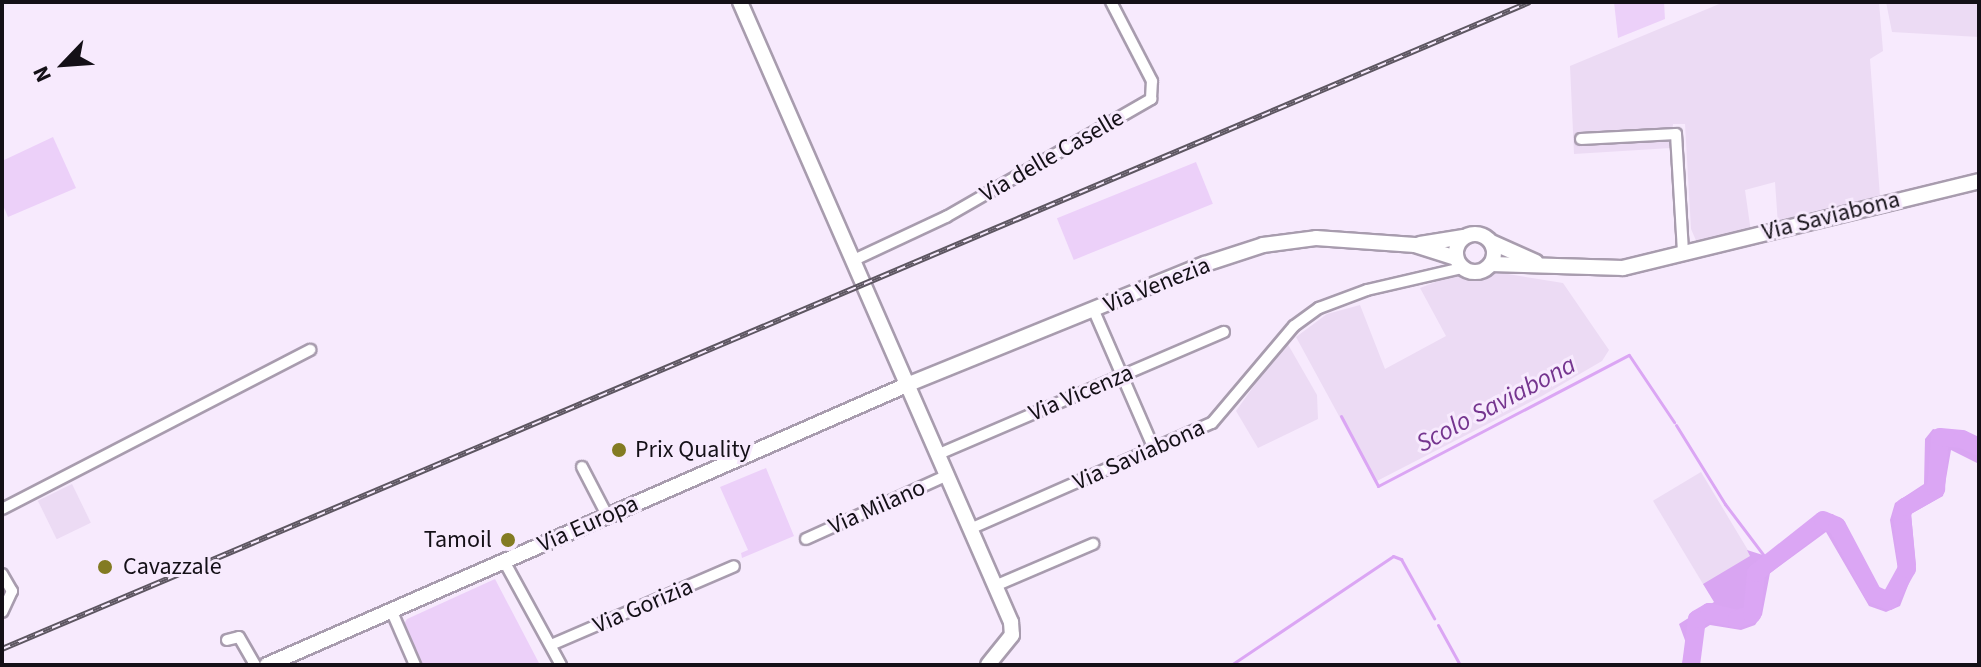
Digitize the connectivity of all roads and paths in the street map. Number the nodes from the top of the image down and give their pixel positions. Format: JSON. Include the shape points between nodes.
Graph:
{"nodes":[{"id":1,"x":740,"y":2,"type":"edge"},
{"id":2,"x":1111,"y":2,"type":"edge"},
{"id":3,"x":1581,"y":139,"type":"dead end"},
{"id":4,"x":1979,"y":181,"type":"edge"},
{"id":5,"x":1463,"y":237,"type":"junction"},
{"id":6,"x":1491,"y":242,"type":"junction"},
{"id":7,"x":1415,"y":245,"type":"junction"},
{"id":8,"x":1683,"y":253,"type":"junction"},
{"id":9,"x":854,"y":260,"type":"junction"},
{"id":10,"x":1459,"y":263,"type":"junction"},
{"id":11,"x":1491,"y":264,"type":"junction"},
{"id":12,"x":1548,"y":267,"type":"junction"},
{"id":13,"x":1094,"y":311,"type":"junction"},
{"id":14,"x":1224,"y":332,"type":"dead end"},
{"id":15,"x":310,"y":350,"type":"dead end"},
{"id":16,"x":1123,"y":375,"type":"junction"},
{"id":17,"x":909,"y":384,"type":"junction"},
{"id":18,"x":1154,"y":449,"type":"junction"},
{"id":19,"x":939,"y":454,"type":"junction"},
{"id":20,"x":582,"y":467,"type":"dead end"},
{"id":21,"x":948,"y":475,"type":"junction"},
{"id":22,"x":2,"y":509,"type":"edge"},
{"id":23,"x":607,"y":515,"type":"junction"},
{"id":24,"x":970,"y":529,"type":"junction"},
{"id":25,"x":806,"y":539,"type":"dead end"},
{"id":26,"x":1093,"y":544,"type":"dead end"},
{"id":27,"x":504,"y":561,"type":"junction"},
{"id":28,"x":734,"y":566,"type":"dead end"},
{"id":29,"x":2,"y":574,"type":"edge"},
{"id":30,"x":995,"y":586,"type":"junction"},
{"id":31,"x":2,"y":612,"type":"edge"},
{"id":32,"x":392,"y":612,"type":"junction"},
{"id":33,"x":227,"y":640,"type":"dead end"},
{"id":34,"x":551,"y":645,"type":"junction"},
{"id":35,"x":255,"y":665,"type":"edge"},
{"id":36,"x":267,"y":665,"type":"edge"},
{"id":37,"x":415,"y":665,"type":"edge"},
{"id":38,"x":561,"y":665,"type":"edge"},
{"id":39,"x":988,"y":665,"type":"edge"}],
"edges":[{"from":1,"to":9,"type":"street"},
{"from":2,"to":9,"type":"street","name":"Via delle Caselle","via":[[1152,81],[1151,99],[946,217]]},
{"from":3,"to":8,"type":"street","via":[[1676,134]]},
{"from":4,"to":8,"type":"street","name":"Via Saviabona"},
{"from":5,"to":6,"type":"street","via":[[1481,234]]},
{"from":5,"to":7,"type":"street","name":"Via Venezia"},
{"from":5,"to":10,"type":"street"},
{"from":6,"to":11,"type":"street"},
{"from":6,"to":12,"type":"street"},
{"from":7,"to":10,"type":"street","name":"Via Venezia"},
{"from":7,"to":13,"type":"street","name":"Via Venezia","via":[[1316,238],[1263,245]]},
{"from":8,"to":12,"type":"street","name":"Via Saviabona","via":[[1609,269]]},
{"from":9,"to":17,"type":"street"},
{"from":10,"to":11,"type":"street","name":"Via Saviabona","via":[[1479,272]]},
{"from":10,"to":18,"type":"street","name":"Via Saviabona","via":[[1319,308],[1294,326],[1212,423]]},
{"from":11,"to":12,"type":"street","name":"Via Saviabona"},
{"from":13,"to":16,"type":"street"},
{"from":13,"to":17,"type":"street","name":"Via Venezia"},
{"from":14,"to":16,"type":"street","name":"Via Vicenza"},
{"from":15,"to":22,"type":"street"},
{"from":16,"to":18,"type":"street"},
{"from":16,"to":19,"type":"street","name":"Via Vicenza"},
{"from":17,"to":19,"type":"street"},
{"from":17,"to":23,"type":"street","name":"Via Europa"},
{"from":18,"to":24,"type":"street","name":"Via Saviabona"},
{"from":19,"to":21,"type":"street"},
{"from":20,"to":23,"type":"street"},
{"from":21,"to":24,"type":"street"},
{"from":21,"to":25,"type":"street","name":"Via Milano"},
{"from":23,"to":27,"type":"street","name":"Via Europa"},
{"from":24,"to":30,"type":"street"},
{"from":26,"to":30,"type":"street"},
{"from":27,"to":32,"type":"street","name":"Via Europa"},
{"from":27,"to":34,"type":"street"},
{"from":28,"to":34,"type":"street","name":"Via Gorizia"},
{"from":29,"to":31,"type":"street","via":[[11,600]]},
{"from":30,"to":39,"type":"street","via":[[1012,635]]},
{"from":32,"to":36,"type":"street","name":"Via Europa"},
{"from":32,"to":37,"type":"street"},
{"from":33,"to":35,"type":"street","via":[[239,637]]},
{"from":34,"to":38,"type":"street"}]}
